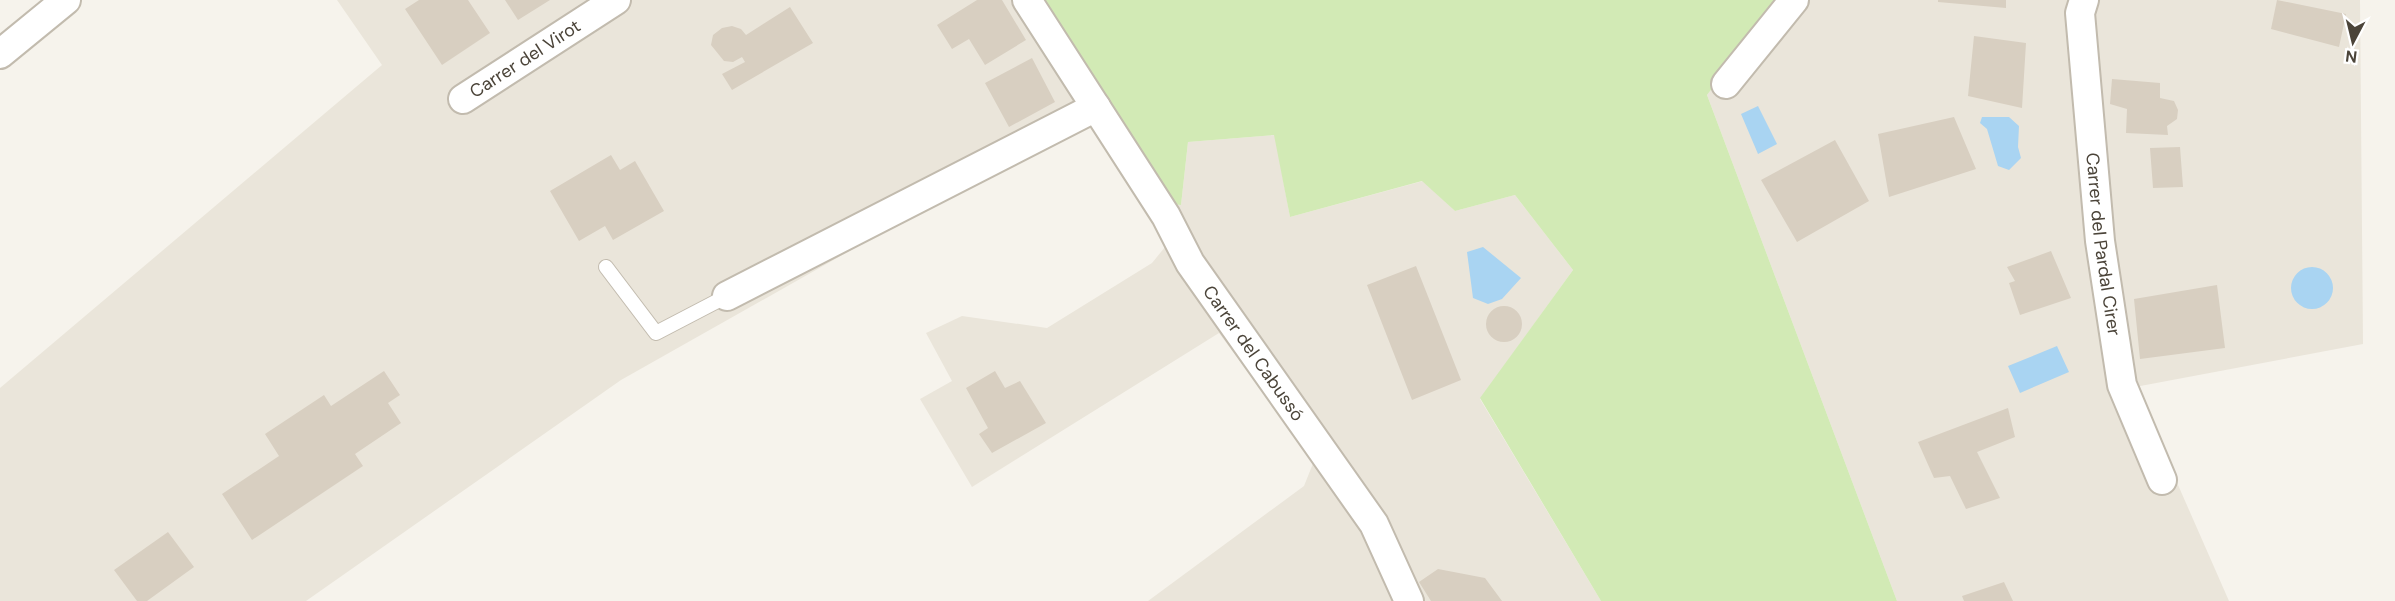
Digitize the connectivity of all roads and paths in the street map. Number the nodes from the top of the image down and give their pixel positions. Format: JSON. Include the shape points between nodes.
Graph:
{"nodes":[{"id":1,"x":66,"y":0,"type":"edge"},
{"id":2,"x":616,"y":0,"type":"edge"},
{"id":3,"x":1027,"y":0,"type":"edge"},
{"id":4,"x":1794,"y":0,"type":"edge"},
{"id":5,"x":2084,"y":0,"type":"edge"},
{"id":6,"x":0,"y":54,"type":"edge"},
{"id":7,"x":1726,"y":84,"type":"dead end"},
{"id":8,"x":463,"y":99,"type":"dead end"},
{"id":9,"x":1096,"y":107,"type":"junction"},
{"id":10,"x":606,"y":267,"type":"dead end"},
{"id":11,"x":727,"y":296,"type":"joint"},
{"id":12,"x":2162,"y":480,"type":"dead end"},
{"id":13,"x":1409,"y":601,"type":"edge"}],
"edges":[{"from":1,"to":6,"type":"street"},
{"from":2,"to":8,"type":"street","name":"Carrer del Virot"},
{"from":3,"to":9,"type":"street","name":"Carrer del Cabussó"},
{"from":4,"to":7,"type":"street"},
{"from":5,"to":12,"type":"street","name":"Carrer del Pardal Cirer","via":[[2080,13],[2100,241],[2122,385]]},
{"from":9,"to":11,"type":"street"},
{"from":9,"to":13,"type":"street","name":"Carrer del Cabussó","via":[[1166,216],[1190,263],[1374,524]]},
{"from":10,"to":11,"type":"lane","via":[[656,333]]}]}
